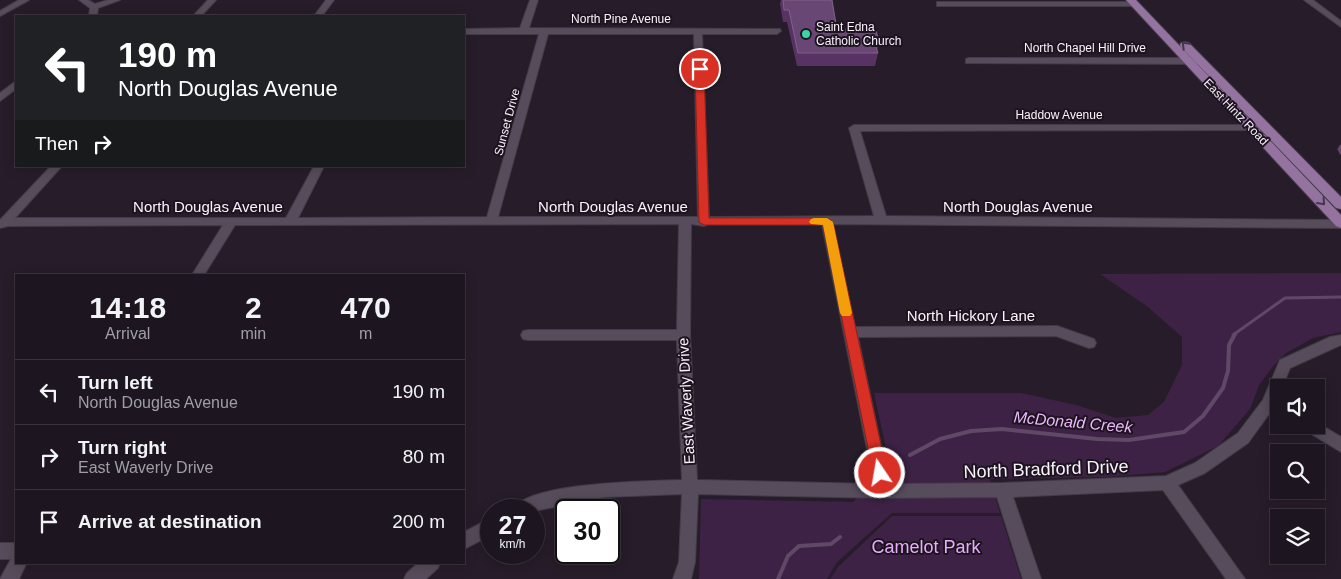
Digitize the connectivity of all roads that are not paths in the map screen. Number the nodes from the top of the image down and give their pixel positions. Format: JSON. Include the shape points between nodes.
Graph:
{"nodes":[{"id":1,"x":25,"y":0,"type":"edge"},
{"id":2,"x":116,"y":0,"type":"edge"},
{"id":3,"x":212,"y":0,"type":"edge"},
{"id":4,"x":330,"y":0,"type":"edge"},
{"id":5,"x":534,"y":0,"type":"edge"},
{"id":6,"x":1308,"y":0,"type":"edge"},
{"id":7,"x":1136,"y":1,"type":"edge"},
{"id":8,"x":90,"y":2,"type":"edge"},
{"id":9,"x":940,"y":4,"type":"dead end"},
{"id":10,"x":0,"y":14,"type":"edge"},
{"id":11,"x":94,"y":15,"type":"edge"},
{"id":12,"x":198,"y":15,"type":"edge"},
{"id":13,"x":319,"y":15,"type":"edge"},
{"id":14,"x":1341,"y":25,"type":"edge"},
{"id":15,"x":524,"y":30,"type":"junction"},
{"id":16,"x":465,"y":31,"type":"edge"},
{"id":17,"x":544,"y":31,"type":"junction"},
{"id":18,"x":698,"y":31,"type":"junction"},
{"id":19,"x":778,"y":31,"type":"dead end"},
{"id":20,"x":1201,"y":60,"type":"junction"},
{"id":21,"x":969,"y":61,"type":"dead end"},
{"id":22,"x":1186,"y":61,"type":"junction"},
{"id":23,"x":15,"y":85,"type":"edge"},
{"id":24,"x":0,"y":98,"type":"edge"},
{"id":25,"x":1250,"y":127,"type":"junction"},
{"id":26,"x":1265,"y":127,"type":"junction"},
{"id":27,"x":56,"y":167,"type":"edge"},
{"id":28,"x":318,"y":167,"type":"edge"},
{"id":29,"x":1341,"y":205,"type":"edge"},
{"id":30,"x":492,"y":220,"type":"junction"},
{"id":31,"x":881,"y":220,"type":"junction"},
{"id":32,"x":290,"y":221,"type":"junction"},
{"id":33,"x":231,"y":222,"type":"junction"},
{"id":34,"x":684,"y":222,"type":"junction"},
{"id":35,"x":704,"y":222,"type":"junction"},
{"id":36,"x":827,"y":222,"type":"junction"},
{"id":37,"x":1341,"y":223,"type":"edge"},
{"id":38,"x":2,"y":224,"type":"edge"},
{"id":39,"x":199,"y":274,"type":"edge"},
{"id":40,"x":850,"y":332,"type":"junction"},
{"id":41,"x":528,"y":335,"type":"dead end"},
{"id":42,"x":683,"y":335,"type":"junction"},
{"id":43,"x":1341,"y":340,"type":"edge"},
{"id":44,"x":1089,"y":343,"type":"dead end"},
{"id":45,"x":1281,"y":379,"type":"edge"},
{"id":46,"x":1270,"y":409,"type":"edge"},
{"id":47,"x":1323,"y":434,"type":"edge"},
{"id":48,"x":1341,"y":445,"type":"edge"},
{"id":49,"x":1167,"y":483,"type":"junction"},
{"id":50,"x":690,"y":487,"type":"junction"},
{"id":51,"x":1003,"y":490,"type":"junction"},
{"id":52,"x":883,"y":491,"type":"junction"},
{"id":53,"x":545,"y":500,"type":"edge"},
{"id":54,"x":480,"y":532,"type":"edge"},
{"id":55,"x":465,"y":540,"type":"edge"},
{"id":56,"x":0,"y":551,"type":"edge"},
{"id":57,"x":15,"y":551,"type":"edge"},
{"id":58,"x":18,"y":564,"type":"edge"},
{"id":59,"x":430,"y":564,"type":"edge"},
{"id":60,"x":9,"y":579,"type":"edge"},
{"id":61,"x":413,"y":579,"type":"edge"},
{"id":62,"x":682,"y":579,"type":"edge"},
{"id":63,"x":1032,"y":579,"type":"edge"},
{"id":64,"x":1236,"y":579,"type":"edge"}],
"edges":[{"from":1,"to":10,"type":"street"},
{"from":2,"to":8,"type":"street"},
{"from":3,"to":12,"type":"street"},
{"from":4,"to":13,"type":"street"},
{"from":5,"to":15,"type":"street"},
{"from":6,"to":14,"type":"street"},
{"from":7,"to":9,"type":"street"},
{"from":20,"to":7,"type":"main road","name":"East Hintz Road","one_way":true},
{"from":7,"to":22,"type":"main road","name":"East Hintz Road"},
{"from":8,"to":11,"type":"street"},
{"from":15,"to":16,"type":"street","name":"North Pine Avenue"},
{"from":15,"to":17,"type":"street","name":"North Pine Avenue"},
{"from":17,"to":18,"type":"street","name":"North Pine Avenue"},
{"from":17,"to":30,"type":"street","name":"Sunset Drive"},
{"from":18,"to":19,"type":"street","name":"North Pine Avenue"},
{"from":18,"to":35,"type":"street"},
{"from":20,"to":22,"type":"street","name":"North Chapel Hill Drive"},
{"from":20,"to":26,"type":"main road","name":"East Hintz Road"},
{"from":21,"to":22,"type":"street","name":"North Chapel Hill Drive"},
{"from":22,"to":25,"type":"main road","name":"East Hintz Road"},
{"from":23,"to":24,"type":"street"},
{"from":25,"to":26,"type":"street","name":"Haddow Avenue"},
{"from":25,"to":31,"type":"street","name":"Haddow Avenue","via":[[854,128]]},
{"from":25,"to":37,"type":"main road","name":"East Hintz Road","one_way":true},
{"from":26,"to":29,"type":"main road","name":"East Hintz Road"},
{"from":27,"to":38,"type":"street"},
{"from":28,"to":32,"type":"street"},
{"from":30,"to":32,"type":"street","name":"North Douglas Avenue"},
{"from":30,"to":34,"type":"street","name":"North Douglas Avenue"},
{"from":31,"to":36,"type":"street","name":"North Douglas Avenue"},
{"from":31,"to":37,"type":"street","name":"North Douglas Avenue"},
{"from":32,"to":33,"type":"street","name":"North Douglas Avenue"},
{"from":33,"to":38,"type":"street","name":"North Douglas Avenue","via":[[145,220]]},
{"from":33,"to":39,"type":"street"},
{"from":34,"to":35,"type":"street","name":"North Douglas Avenue"},
{"from":34,"to":42,"type":"street","name":"East Waverly Drive"},
{"from":35,"to":36,"type":"street","name":"North Douglas Avenue"},
{"from":36,"to":40,"type":"street"},
{"from":40,"to":44,"type":"street","name":"North Hickory Lane","via":[[1057,331]]},
{"from":40,"to":52,"type":"street"},
{"from":41,"to":42,"type":"street"},
{"from":42,"to":50,"type":"street","name":"East Waverly Drive"},
{"from":43,"to":45,"type":"street","name":"North Bradford Drive","via":[[1285,364]]},
{"from":46,"to":49,"type":"street","name":"North Bradford Drive","via":[[1243,438],[1200,468]]},
{"from":47,"to":48,"type":"street"},
{"from":49,"to":51,"type":"street","name":"North Bradford Drive"},
{"from":49,"to":64,"type":"street"},
{"from":50,"to":52,"type":"street","name":"North Bradford Drive"},
{"from":50,"to":53,"type":"street","name":"North Bradford Drive","via":[[605,490]]},
{"from":50,"to":62,"type":"street","name":"East Waverly Drive","via":[[687,562]]},
{"from":51,"to":52,"type":"street","name":"North Bradford Drive"},
{"from":51,"to":63,"type":"street"},
{"from":54,"to":55,"type":"street"},
{"from":56,"to":57,"type":"street"},
{"from":58,"to":60,"type":"street"},
{"from":59,"to":61,"type":"street"}]}
